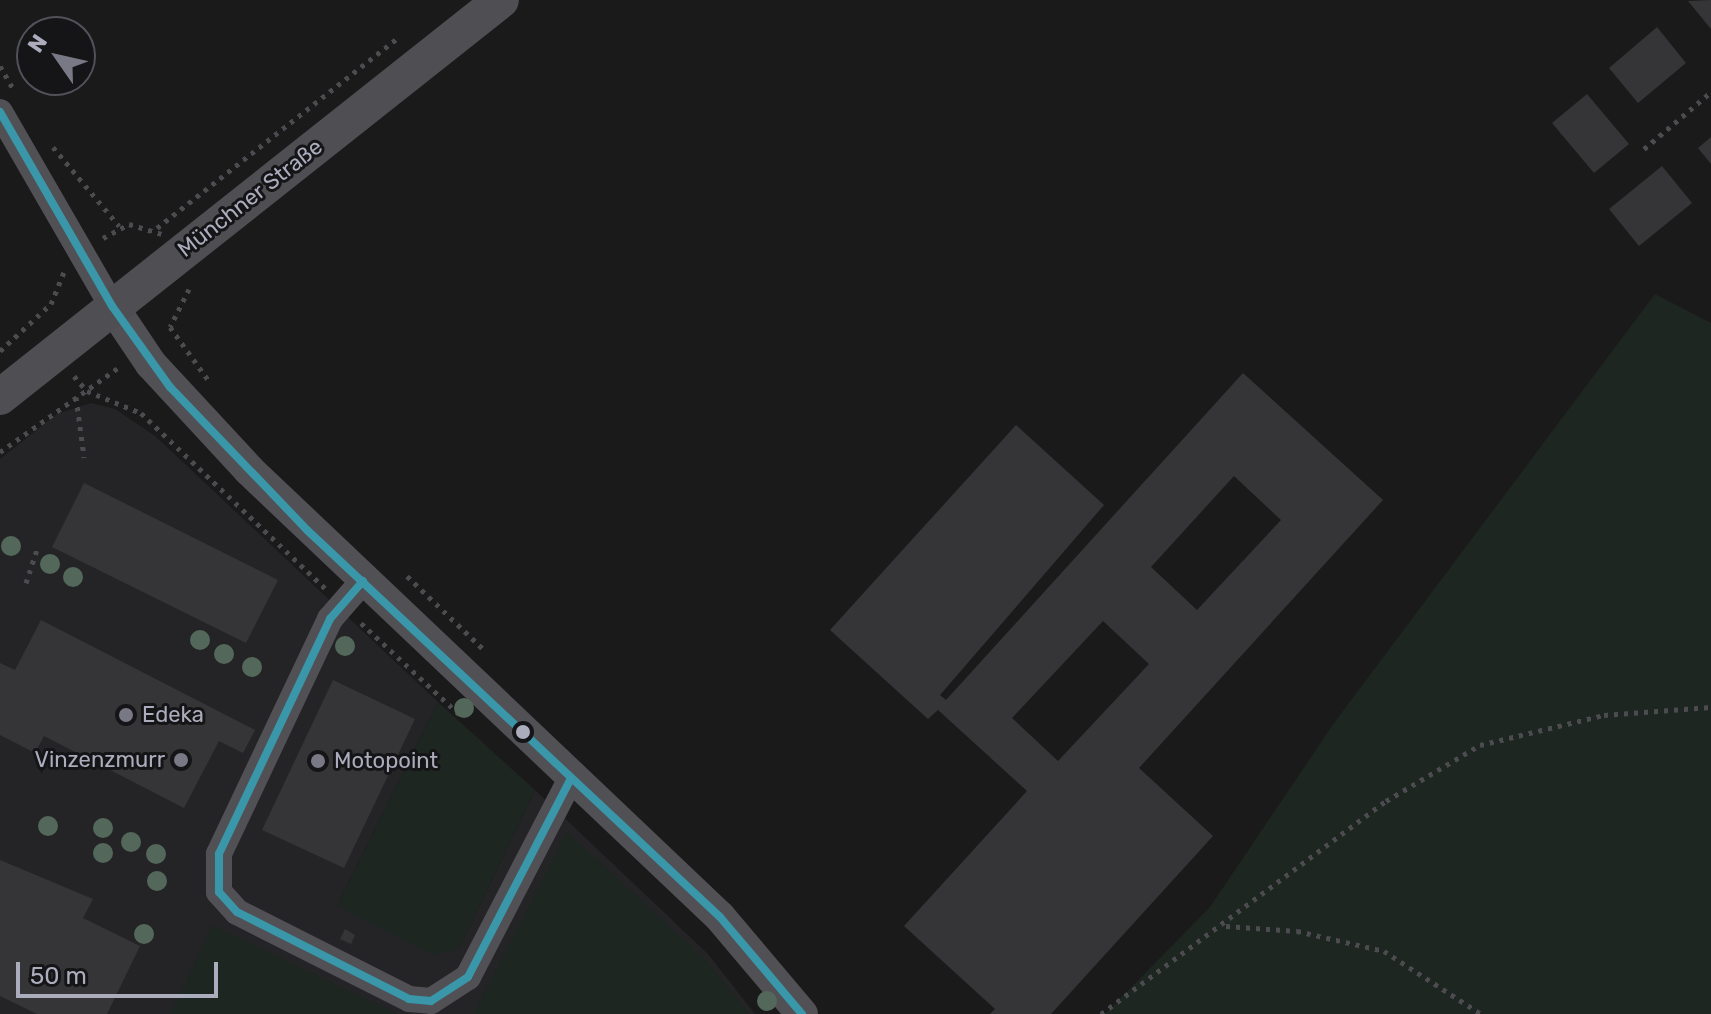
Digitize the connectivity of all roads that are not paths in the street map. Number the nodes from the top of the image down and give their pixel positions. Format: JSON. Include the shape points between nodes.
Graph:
{"nodes":[{"id":1,"x":501,"y":0,"type":"edge"},
{"id":2,"x":10,"y":106,"type":"edge"},
{"id":3,"x":112,"y":306,"type":"junction"},
{"id":4,"x":0,"y":397,"type":"edge"},
{"id":5,"x":352,"y":593,"type":"junction"},
{"id":6,"x":571,"y":778,"type":"junction"},
{"id":7,"x":802,"y":1014,"type":"edge"}],
"edges":[{"from":1,"to":3,"type":"main road","name":"Münchner Straße"},
{"from":2,"to":3,"type":"street"},
{"from":3,"to":4,"type":"main road","name":"Münchner Straße","via":[[45,338]]},
{"from":3,"to":5,"type":"street","via":[[140,350]]},
{"from":5,"to":6,"type":"street"},
{"from":5,"to":6,"type":"street","via":[[217,862],[219,892],[237,912],[409,999],[431,1001],[468,977]]},
{"from":6,"to":7,"type":"street","via":[[720,917]]}]}
